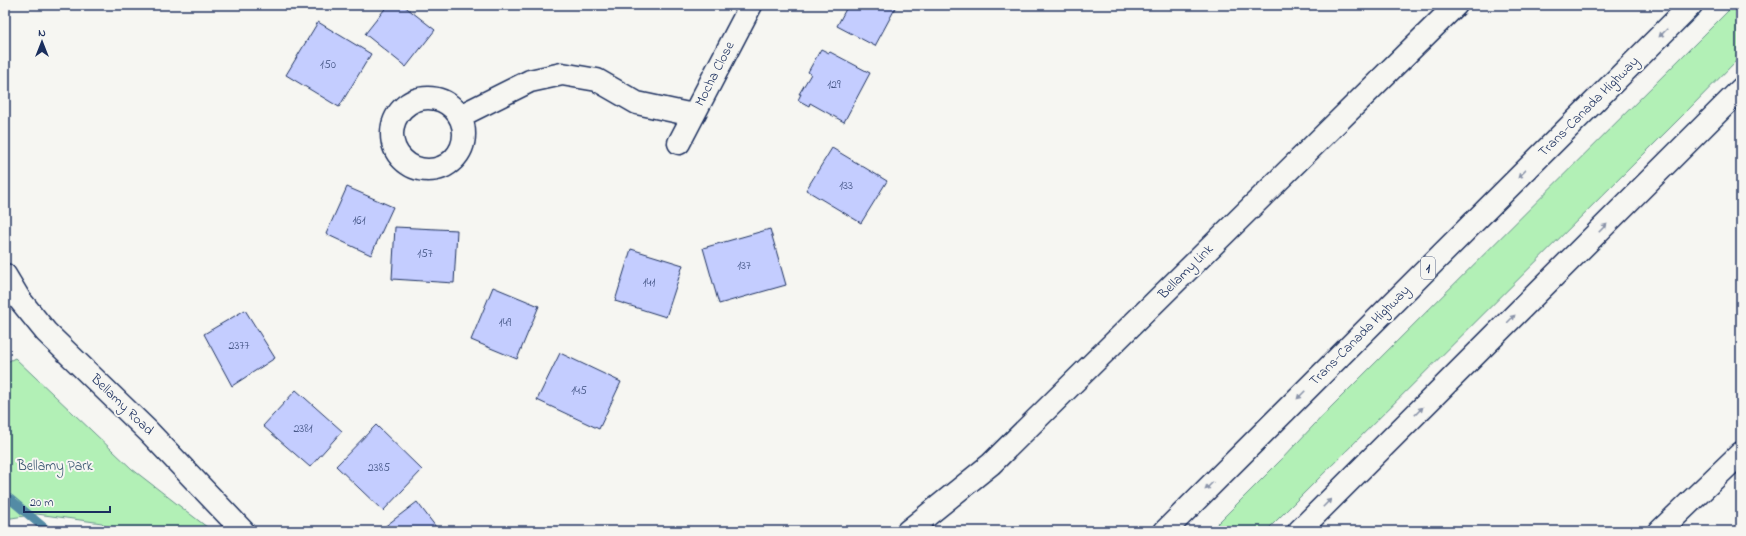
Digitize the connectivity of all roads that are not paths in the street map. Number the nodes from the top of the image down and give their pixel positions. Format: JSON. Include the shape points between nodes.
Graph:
{"nodes":[{"id":1,"x":751,"y":5,"type":"edge"},
{"id":2,"x":1456,"y":5,"type":"edge"},
{"id":3,"x":1691,"y":5,"type":"edge"},
{"id":4,"x":1741,"y":89,"type":"edge"},
{"id":5,"x":693,"y":115,"type":"junction"},
{"id":6,"x":460,"y":116,"type":"dead end"},
{"id":7,"x":679,"y":143,"type":"dead end"},
{"id":8,"x":5,"y":275,"type":"edge"},
{"id":9,"x":1741,"y":453,"type":"edge"},
{"id":10,"x":243,"y":531,"type":"edge"},
{"id":11,"x":908,"y":531,"type":"edge"},
{"id":12,"x":1164,"y":531,"type":"edge"},
{"id":13,"x":1299,"y":531,"type":"edge"},
{"id":14,"x":1660,"y":531,"type":"edge"}],
"edges":[{"from":1,"to":5,"type":"main road","name":"Mocha Close"},
{"from":2,"to":11,"type":"main road","name":"Bellamy Link","via":[[991,464]]},
{"from":3,"to":12,"type":"main road","name":"Trans-Canada Highway","number":"1","one_way":true},
{"from":13,"to":4,"type":"main road","one_way":true},
{"from":5,"to":6,"type":"main road","via":[[637,104],[598,80],[562,74],[530,81]]},
{"from":5,"to":7,"type":"main road","name":"Mocha Close"},
{"from":8,"to":10,"type":"main road","name":"Bellamy Road","via":[[20,300],[46,332],[149,432]]},
{"from":9,"to":14,"type":"main road"}]}
